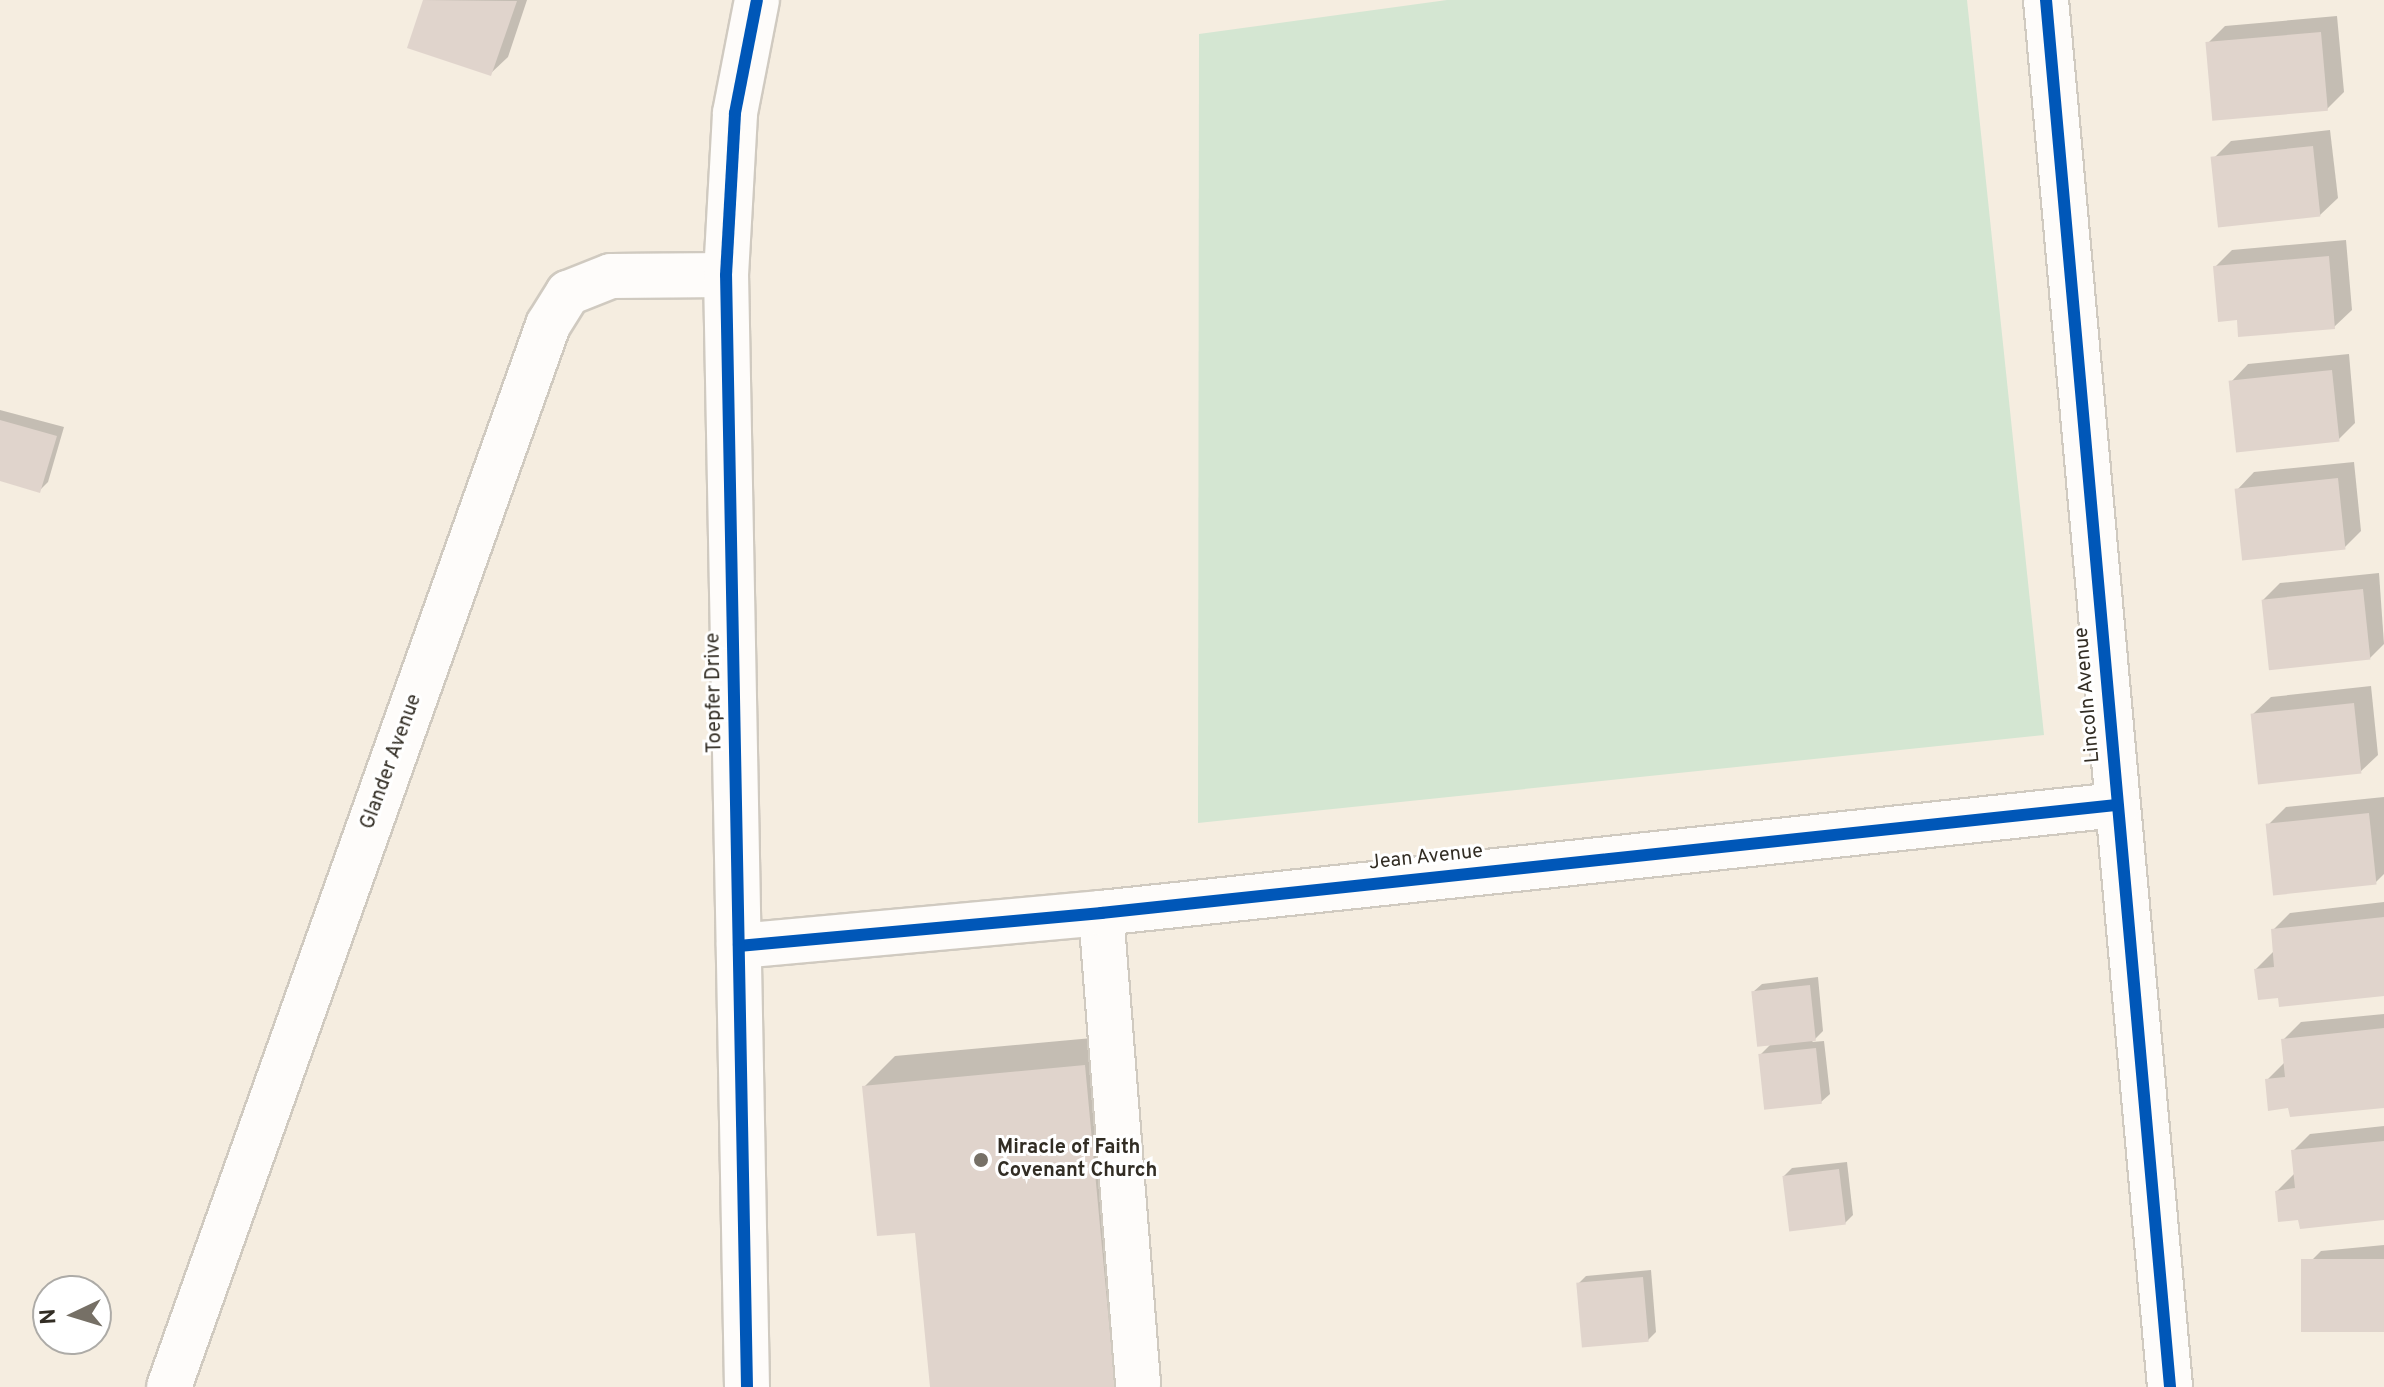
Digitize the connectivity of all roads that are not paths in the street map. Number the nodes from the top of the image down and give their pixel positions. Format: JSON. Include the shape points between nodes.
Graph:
{"nodes":[{"id":1,"x":757,"y":0,"type":"edge"},
{"id":2,"x":2046,"y":0,"type":"edge"},
{"id":3,"x":726,"y":275,"type":"junction"},
{"id":4,"x":2117,"y":805,"type":"junction"},
{"id":5,"x":1101,"y":913,"type":"junction"},
{"id":6,"x":739,"y":946,"type":"junction"},
{"id":7,"x":169,"y":1387,"type":"edge"},
{"id":8,"x":747,"y":1387,"type":"edge"},
{"id":9,"x":1138,"y":1387,"type":"edge"},
{"id":10,"x":2170,"y":1387,"type":"edge"}],
"edges":[{"from":1,"to":3,"type":"street","name":"Toepfer Drive","via":[[735,113]]},
{"from":2,"to":4,"type":"street","name":"Lincoln Avenue"},
{"from":3,"to":6,"type":"street","name":"Toepfer Drive"},
{"from":3,"to":7,"type":"street","name":"Glander Avenue","via":[[611,276],[568,293],[548,325]]},
{"from":4,"to":5,"type":"street","name":"Jean Avenue"},
{"from":4,"to":10,"type":"street","name":"Lincoln Avenue"},
{"from":5,"to":6,"type":"street","name":"Jean Avenue"},
{"from":5,"to":9,"type":"street"},
{"from":6,"to":8,"type":"street","name":"Toepfer Drive"}]}
